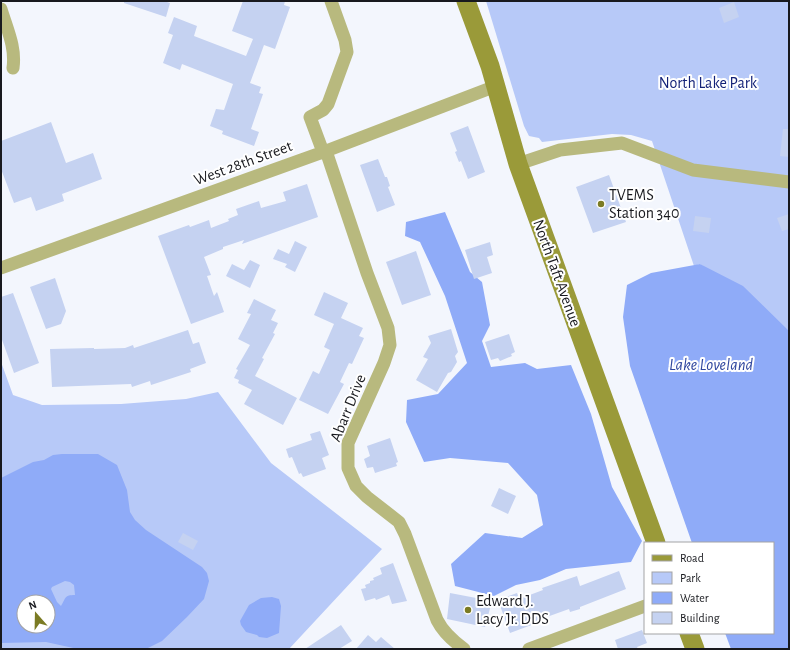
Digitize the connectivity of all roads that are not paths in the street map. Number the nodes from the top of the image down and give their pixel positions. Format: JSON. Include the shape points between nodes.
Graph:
{"nodes":[{"id":1,"x":330,"y":1,"type":"edge"},
{"id":2,"x":466,"y":1,"type":"edge"},
{"id":3,"x":1,"y":9,"type":"edge"},
{"id":4,"x":13,"y":68,"type":"dead end"},
{"id":5,"x":496,"y":86,"type":"junction"},
{"id":6,"x":324,"y":151,"type":"junction"},
{"id":7,"x":518,"y":164,"type":"junction"},
{"id":8,"x":789,"y":182,"type":"edge"},
{"id":9,"x":1,"y":268,"type":"edge"},
{"id":10,"x":656,"y":542,"type":"edge"},
{"id":11,"x":644,"y":606,"type":"edge"},
{"id":12,"x":689,"y":634,"type":"edge"},
{"id":13,"x":464,"y":649,"type":"edge"},
{"id":14,"x":529,"y":649,"type":"edge"},
{"id":15,"x":695,"y":649,"type":"edge"}],
"edges":[{"from":1,"to":6,"type":"street","name":"Abarr Drive","via":[[347,52],[328,104],[310,117]]},
{"from":2,"to":5,"type":"main road","name":"North Taft Avenue"},
{"from":3,"to":4,"type":"street","via":[[14,47]]},
{"from":5,"to":6,"type":"street","name":"West 28th Street"},
{"from":5,"to":7,"type":"main road","name":"North Taft Avenue"},
{"from":6,"to":9,"type":"street","name":"West 28th Street"},
{"from":6,"to":13,"type":"street","name":"Abarr Drive","via":[[390,334],[390,345],[384,363],[348,443],[348,468],[356,486],[399,522],[406,534],[441,628]]},
{"from":7,"to":8,"type":"street","via":[[560,150],[622,143],[693,170]]},
{"from":7,"to":10,"type":"main road","name":"North Taft Avenue"},
{"from":11,"to":14,"type":"street"},
{"from":12,"to":15,"type":"main road"}]}
